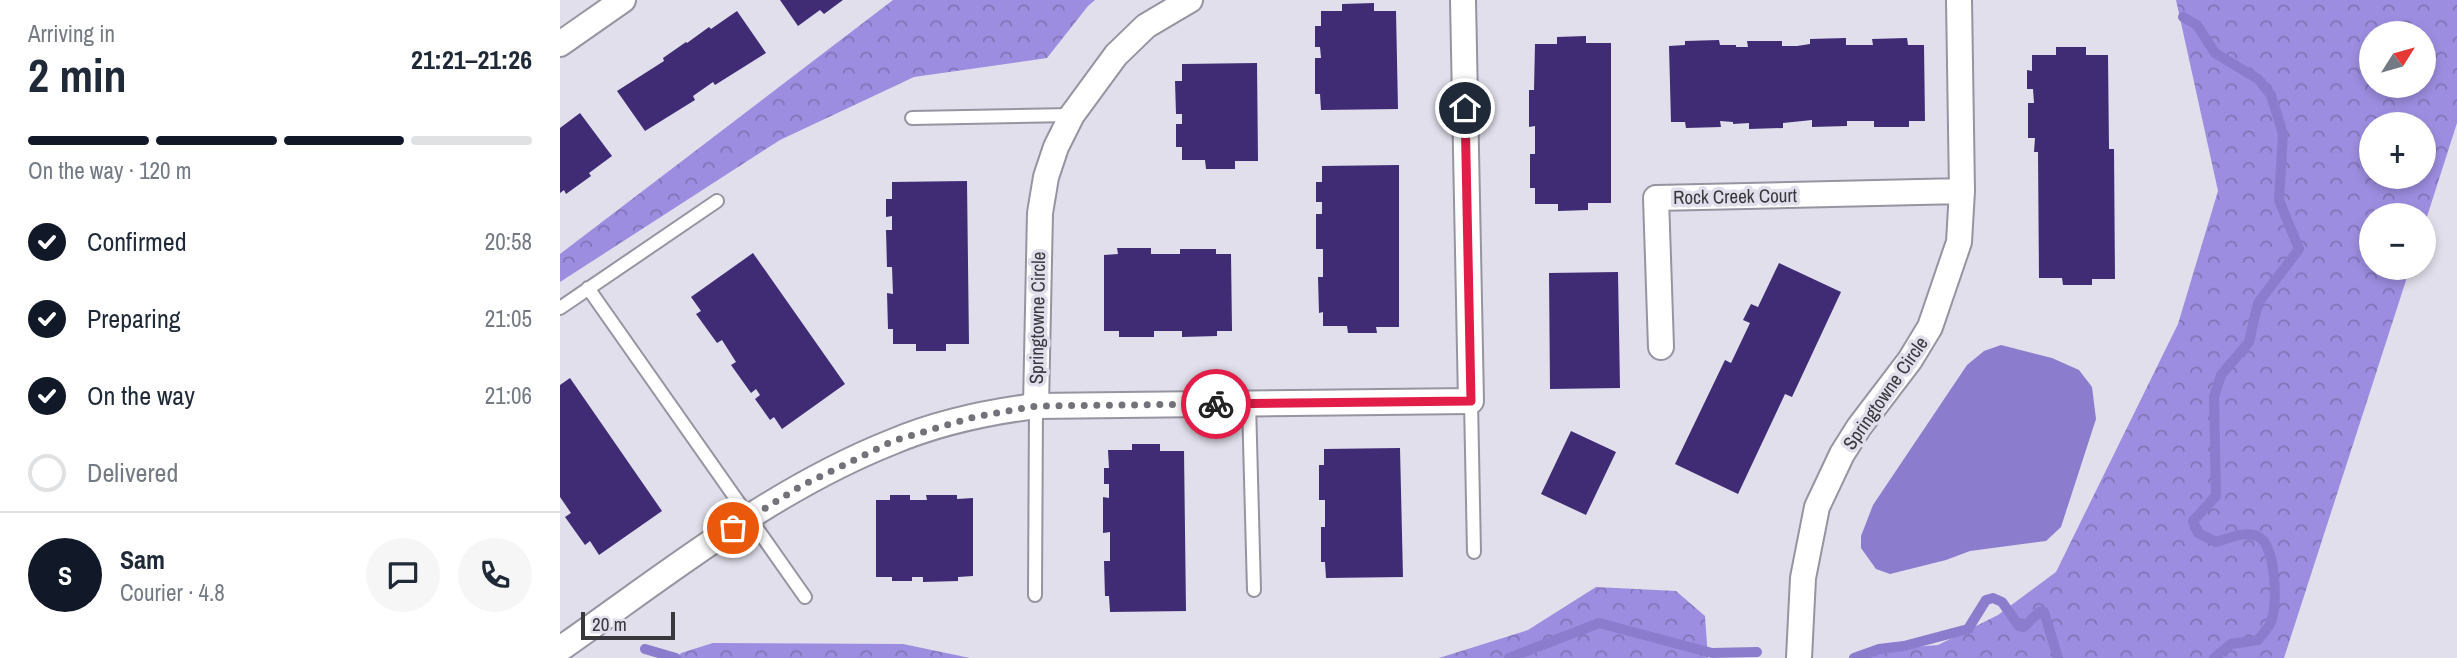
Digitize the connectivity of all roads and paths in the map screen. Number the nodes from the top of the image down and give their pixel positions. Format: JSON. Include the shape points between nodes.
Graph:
{"nodes":[{"id":1,"x":623,"y":0,"type":"edge"},
{"id":2,"x":1190,"y":0,"type":"edge"},
{"id":3,"x":1463,"y":0,"type":"edge"},
{"id":4,"x":1959,"y":0,"type":"edge"},
{"id":5,"x":560,"y":44,"type":"edge"},
{"id":6,"x":1072,"y":115,"type":"junction"},
{"id":7,"x":912,"y":118,"type":"dead end"},
{"id":8,"x":1962,"y":191,"type":"junction"},
{"id":9,"x":717,"y":201,"type":"dead end"},
{"id":10,"x":588,"y":288,"type":"junction"},
{"id":11,"x":560,"y":307,"type":"edge"},
{"id":12,"x":1661,"y":347,"type":"dead end"},
{"id":13,"x":1471,"y":401,"type":"junction"},
{"id":14,"x":1249,"y":403,"type":"junction"},
{"id":15,"x":1036,"y":406,"type":"junction"},
{"id":16,"x":749,"y":517,"type":"junction"},
{"id":17,"x":1474,"y":552,"type":"dead end"},
{"id":18,"x":1254,"y":590,"type":"dead end"},
{"id":19,"x":1035,"y":595,"type":"dead end"},
{"id":20,"x":806,"y":597,"type":"dead end"},
{"id":21,"x":560,"y":649,"type":"edge"},
{"id":22,"x":1799,"y":658,"type":"edge"}],
"edges":[{"from":1,"to":5,"type":"street"},
{"from":2,"to":6,"type":"street","name":"Springtowne Circle","via":[[1130,41],[1105,67]]},
{"from":3,"to":13,"type":"street"},
{"from":4,"to":8,"type":"street","name":"Springtowne Circle"},
{"from":6,"to":7,"type":"lane"},
{"from":6,"to":15,"type":"street","name":"Springtowne Circle","via":[[1046,177],[1040,213]]},
{"from":8,"to":12,"type":"street","name":"Rock Creek Court","via":[[1656,198]]},
{"from":8,"to":22,"type":"street","name":"Springtowne Circle","via":[[1959,242],[1930,327],[1842,454],[1817,507],[1803,578]]},
{"from":9,"to":10,"type":"lane"},
{"from":10,"to":11,"type":"lane"},
{"from":10,"to":16,"type":"lane"},
{"from":13,"to":14,"type":"street"},
{"from":13,"to":17,"type":"lane"},
{"from":14,"to":15,"type":"street"},
{"from":14,"to":18,"type":"lane"},
{"from":15,"to":16,"type":"street","name":"Springtowne Circle","via":[[974,417],[893,441]]},
{"from":15,"to":19,"type":"lane"},
{"from":16,"to":20,"type":"lane"},
{"from":16,"to":21,"type":"street","name":"Springtowne Circle"}]}
